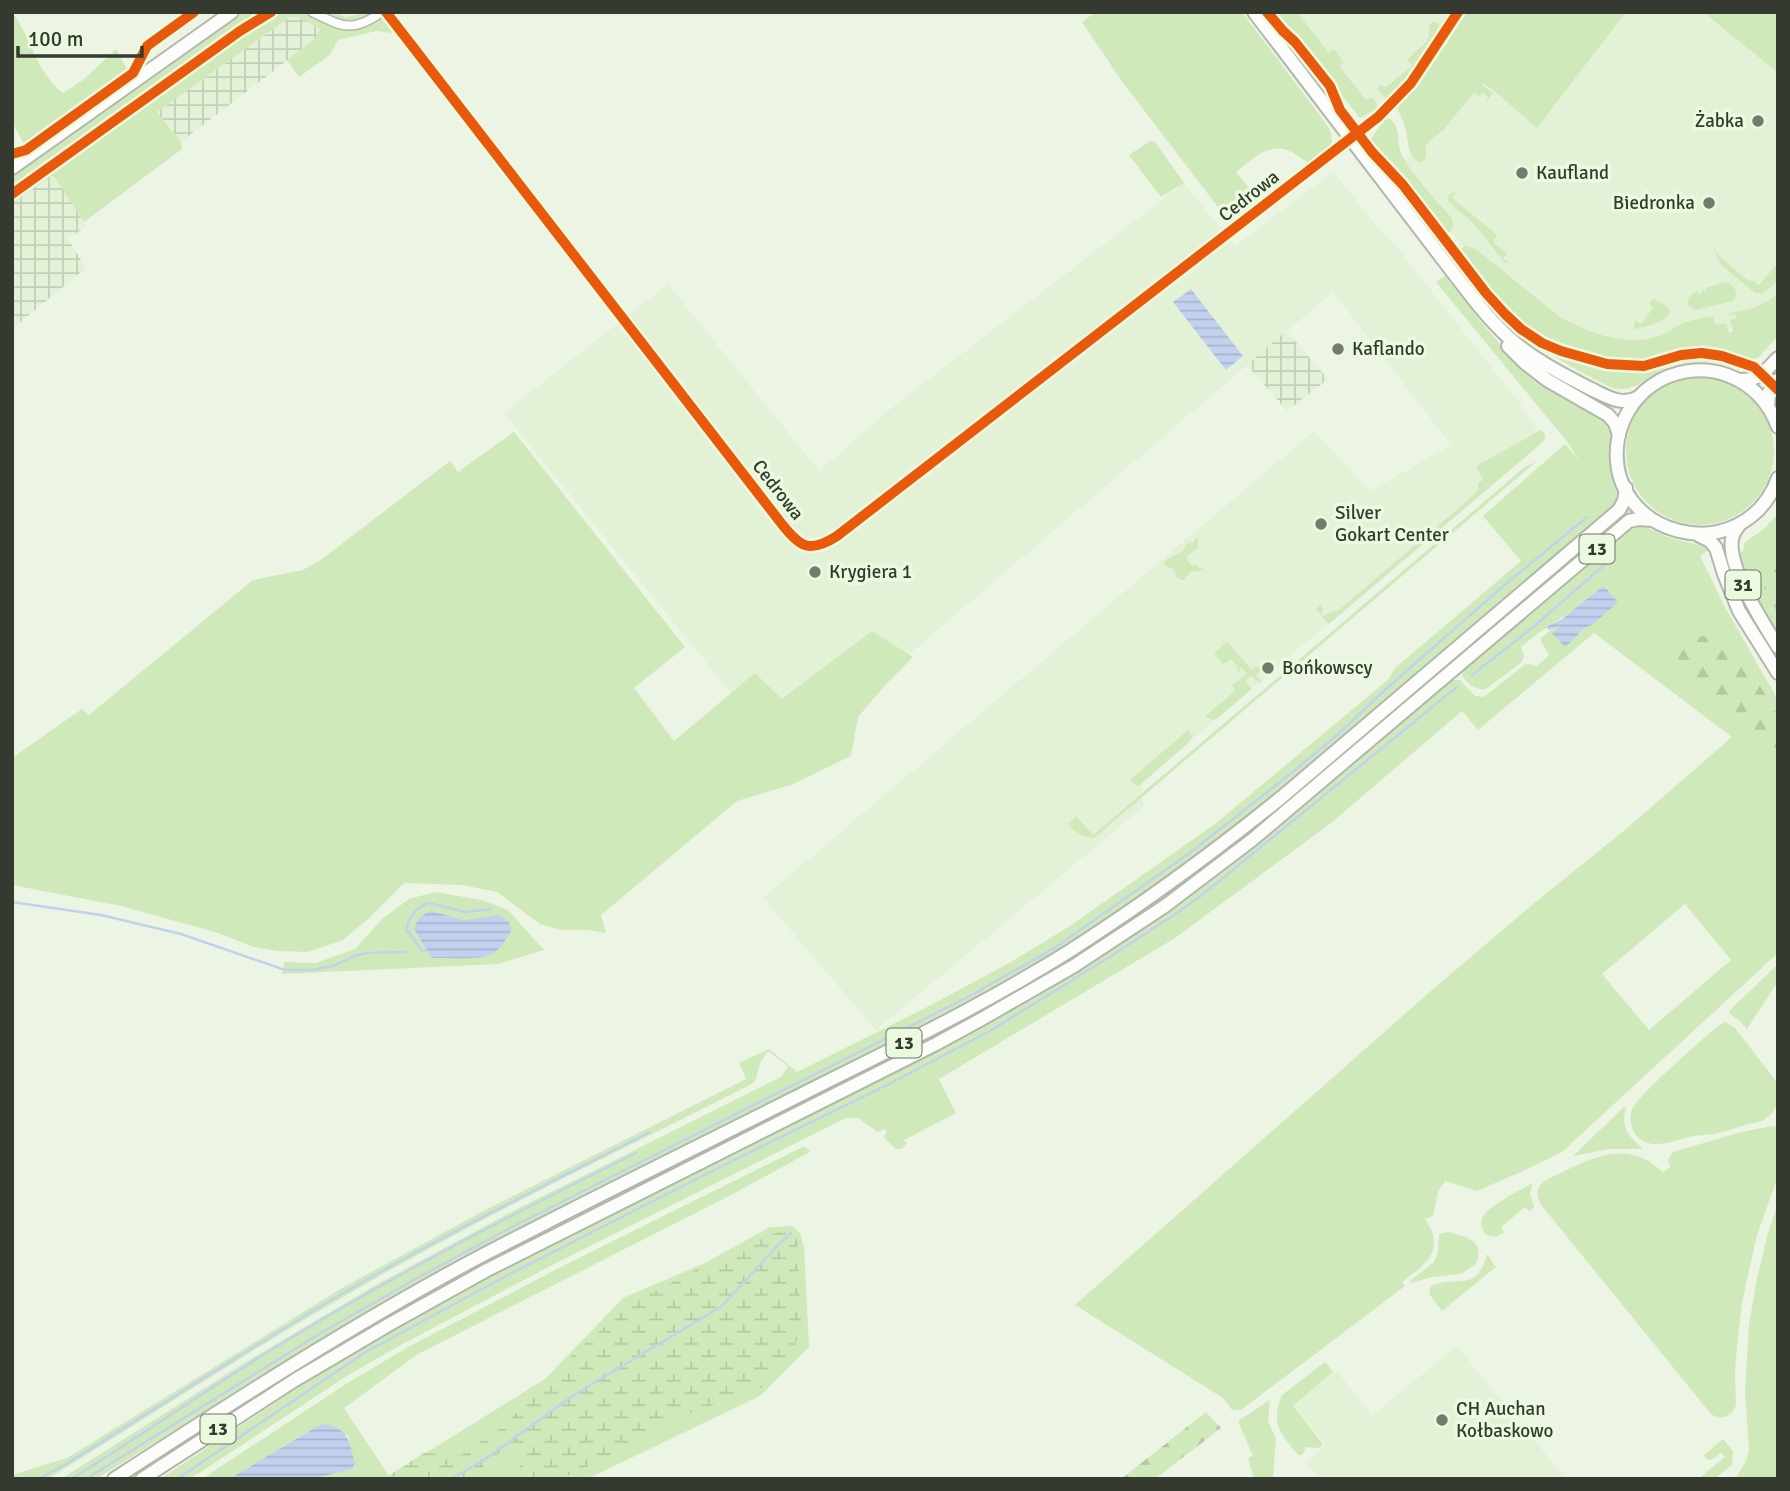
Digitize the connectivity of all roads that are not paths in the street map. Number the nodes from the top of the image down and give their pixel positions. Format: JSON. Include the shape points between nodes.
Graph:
{"nodes":[{"id":1,"x":232,"y":12,"type":"edge"},
{"id":2,"x":271,"y":12,"type":"edge"},
{"id":3,"x":312,"y":12,"type":"edge"},
{"id":4,"x":384,"y":12,"type":"edge"},
{"id":5,"x":1254,"y":12,"type":"edge"},
{"id":6,"x":1458,"y":12,"type":"edge"},
{"id":7,"x":1349,"y":140,"type":"junction"},
{"id":8,"x":12,"y":169,"type":"edge"},
{"id":9,"x":12,"y":194,"type":"edge"},
{"id":10,"x":1451,"y":270,"type":"junction"},
{"id":11,"x":1778,"y":358,"type":"edge"},
{"id":12,"x":1738,"y":380,"type":"junction"},
{"id":13,"x":1778,"y":380,"type":"edge"},
{"id":14,"x":1639,"y":397,"type":"junction"},
{"id":15,"x":1768,"y":407,"type":"junction"},
{"id":16,"x":1778,"y":427,"type":"edge"},
{"id":17,"x":1619,"y":435,"type":"junction"},
{"id":18,"x":1778,"y":478,"type":"edge"},
{"id":19,"x":1626,"y":488,"type":"junction"},
{"id":20,"x":1652,"y":520,"type":"junction"},
{"id":21,"x":1741,"y":524,"type":"junction"},
{"id":22,"x":1698,"y":535,"type":"junction"},
{"id":23,"x":1778,"y":647,"type":"edge"},
{"id":24,"x":1778,"y":673,"type":"edge"},
{"id":25,"x":114,"y":1479,"type":"edge"},
{"id":26,"x":142,"y":1479,"type":"edge"}],
"edges":[{"from":1,"to":8,"type":"main road"},
{"from":2,"to":9,"type":"street"},
{"from":3,"to":4,"type":"street","via":[[351,26]]},
{"from":4,"to":7,"type":"street","name":"Cedrowa","via":[[781,523],[808,547],[836,536]]},
{"from":5,"to":7,"type":"main road"},
{"from":6,"to":7,"type":"street","via":[[1411,83]]},
{"from":7,"to":10,"type":"main road"},
{"from":10,"to":14,"type":"main road","via":[[1506,335],[1543,363],[1617,401]]},
{"from":10,"to":17,"type":"main road","via":[[1466,298],[1525,363],[1555,386],[1608,415]]},
{"from":11,"to":12,"type":"main road","via":[[1757,378]]},
{"from":12,"to":14,"type":"main road","via":[[1712,371],[1684,371],[1658,381]]},
{"from":12,"to":15,"type":"main road"},
{"from":13,"to":15,"type":"main road","via":[[1769,392]]},
{"from":14,"to":17,"type":"main road"},
{"from":15,"to":16,"type":"main road"},
{"from":17,"to":19,"type":"main road","via":[[1618,462]]},
{"from":18,"to":21,"type":"main road","via":[[1764,504]]},
{"from":19,"to":20,"type":"main road"},
{"from":19,"to":25,"type":"main road","number":"13","via":[[1619,510],[1293,788],[1156,893],[1066,953],[917,1037],[382,1311]]},
{"from":20,"to":22,"type":"main road"},
{"from":20,"to":26,"type":"main road","number":"13","via":[[1629,521],[1252,841],[1074,966],[936,1044],[414,1310]]},
{"from":21,"to":22,"type":"main road"},
{"from":21,"to":23,"type":"main road","number":"31","via":[[1732,540],[1735,561],[1750,599]]},
{"from":22,"to":24,"type":"main road","number":"31","via":[[1716,548],[1740,611]]}]}
